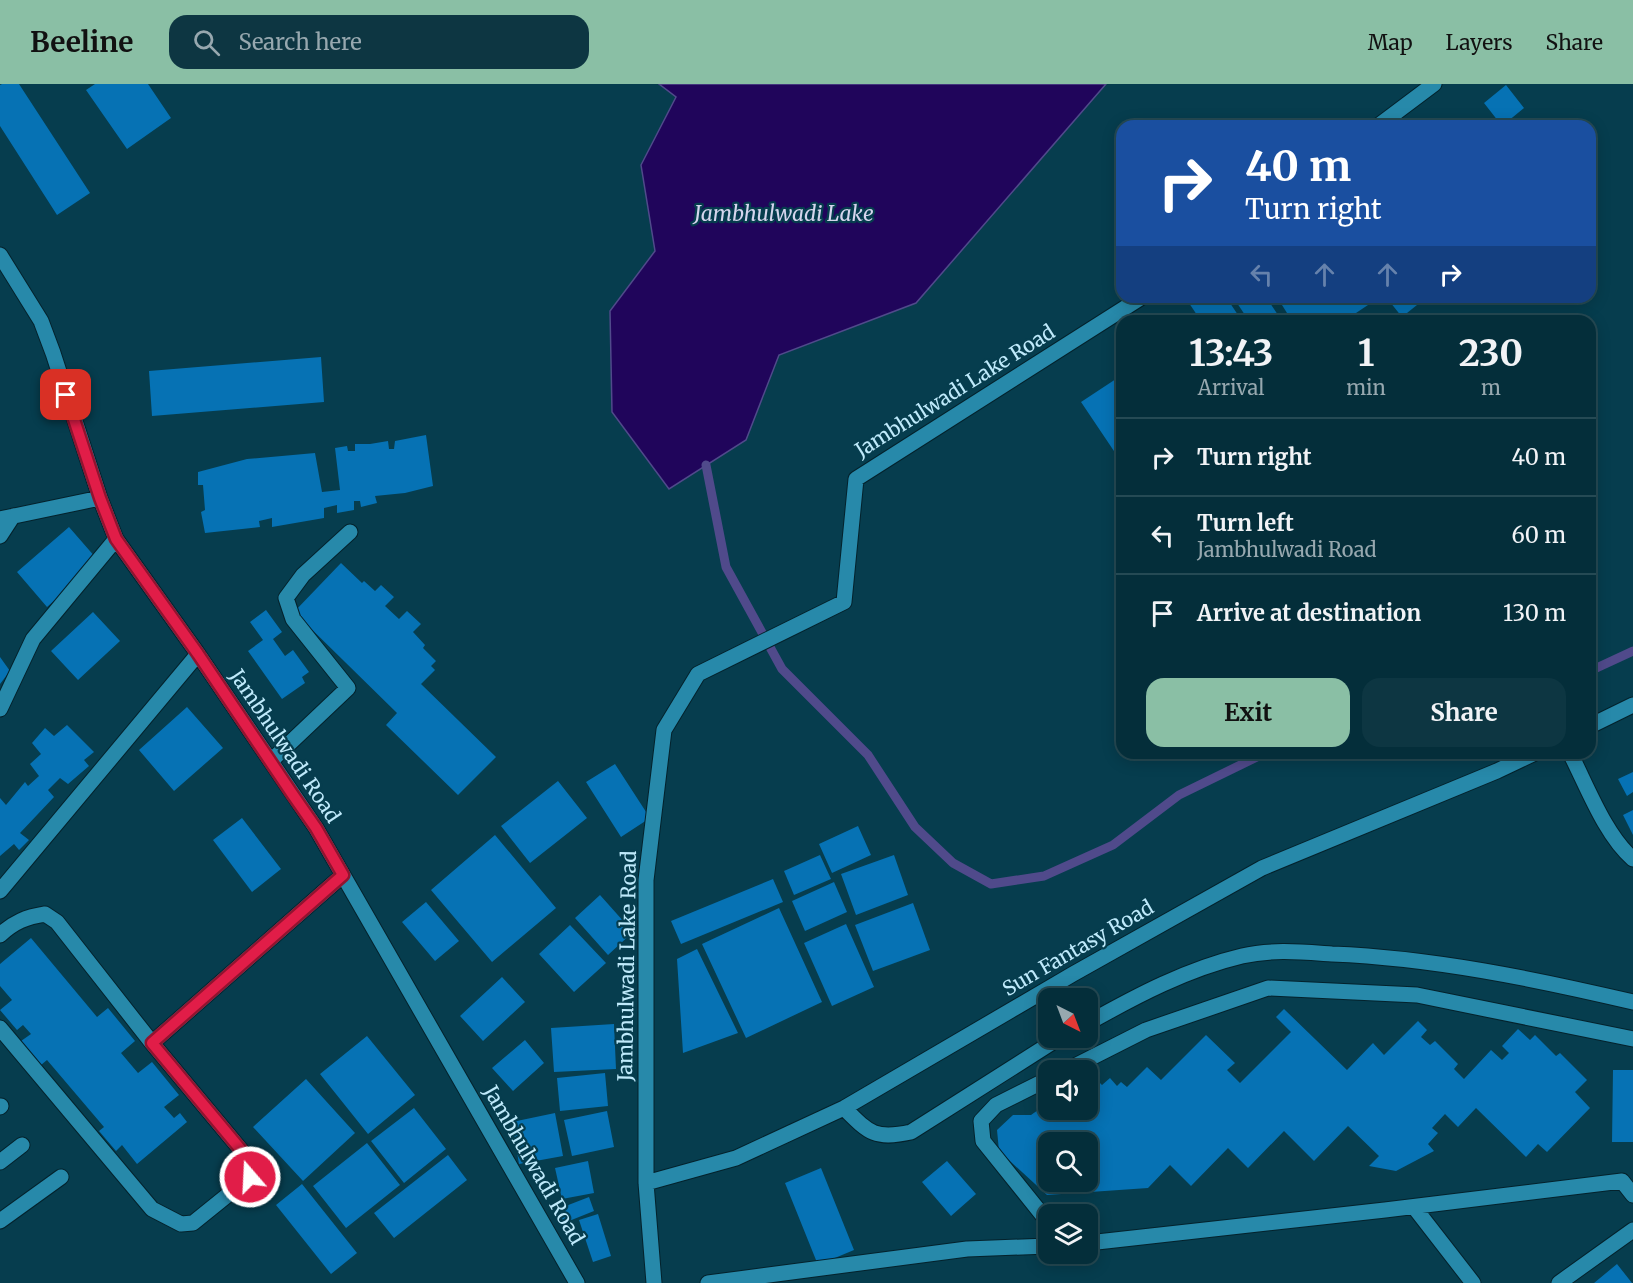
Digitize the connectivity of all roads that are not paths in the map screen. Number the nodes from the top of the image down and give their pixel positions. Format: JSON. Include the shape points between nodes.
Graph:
{"nodes":[{"id":1,"x":1434,"y":84,"type":"edge"},
{"id":2,"x":1386,"y":120,"type":"edge"},
{"id":3,"x":0,"y":255,"type":"edge"},
{"id":4,"x":1133,"y":303,"type":"edge"},
{"id":5,"x":100,"y":498,"type":"junction"},
{"id":6,"x":6,"y":517,"type":"edge"},
{"id":7,"x":350,"y":532,"type":"dead end"},
{"id":8,"x":0,"y":536,"type":"edge"},
{"id":9,"x":116,"y":539,"type":"junction"},
{"id":10,"x":198,"y":654,"type":"junction"},
{"id":11,"x":1633,"y":705,"type":"edge"},
{"id":12,"x":0,"y":709,"type":"edge"},
{"id":13,"x":1596,"y":723,"type":"edge"},
{"id":14,"x":1522,"y":759,"type":"edge"},
{"id":15,"x":1573,"y":759,"type":"edge"},
{"id":16,"x":271,"y":761,"type":"junction"},
{"id":17,"x":1633,"y":859,"type":"edge"},
{"id":18,"x":343,"y":875,"type":"junction"},
{"id":19,"x":0,"y":891,"type":"edge"},
{"id":20,"x":0,"y":934,"type":"edge"},
{"id":21,"x":1633,"y":1002,"type":"edge"},
{"id":22,"x":1098,"y":1018,"type":"edge"},
{"id":23,"x":0,"y":1028,"type":"edge"},
{"id":24,"x":1633,"y":1039,"type":"edge"},
{"id":25,"x":152,"y":1043,"type":"junction"},
{"id":26,"x":1043,"y":1048,"type":"edge"},
{"id":27,"x":1087,"y":1060,"type":"edge"},
{"id":28,"x":1038,"y":1084,"type":"edge"},
{"id":29,"x":844,"y":1107,"type":"junction"},
{"id":30,"x":22,"y":1145,"type":"dead end"},
{"id":31,"x":0,"y":1162,"type":"edge"},
{"id":32,"x":61,"y":1177,"type":"dead end"},
{"id":33,"x":1628,"y":1180,"type":"edge"},
{"id":34,"x":646,"y":1183,"type":"junction"},
{"id":35,"x":1633,"y":1195,"type":"edge"},
{"id":36,"x":1414,"y":1207,"type":"junction"},
{"id":37,"x":1038,"y":1210,"type":"edge"},
{"id":38,"x":0,"y":1221,"type":"edge"},
{"id":39,"x":1633,"y":1230,"type":"edge"},
{"id":40,"x":1098,"y":1242,"type":"edge"},
{"id":41,"x":1038,"y":1246,"type":"edge"},
{"id":42,"x":578,"y":1283,"type":"edge"},
{"id":43,"x":654,"y":1283,"type":"edge"},
{"id":44,"x":708,"y":1283,"type":"edge"},
{"id":45,"x":1473,"y":1283,"type":"edge"},
{"id":46,"x":1559,"y":1283,"type":"edge"}],
"edges":[{"from":1,"to":2,"type":"street"},
{"from":3,"to":5,"type":"street","name":"Jambhulwadi Road","via":[[41,321]]},
{"from":4,"to":34,"type":"street","name":"Jambhulwadi Lake Road","via":[[856,479],[844,602],[698,674],[664,730],[646,880]]},
{"from":5,"to":6,"type":"street"},
{"from":5,"to":9,"type":"street","name":"Jambhulwadi Road"},
{"from":6,"to":8,"type":"street"},
{"from":7,"to":16,"type":"street","via":[[303,575],[286,598],[293,619],[348,688]]},
{"from":9,"to":10,"type":"street","name":"Jambhulwadi Road"},
{"from":9,"to":12,"type":"street","via":[[33,639]]},
{"from":10,"to":16,"type":"street","name":"Jambhulwadi Road"},
{"from":10,"to":19,"type":"street"},
{"from":11,"to":13,"type":"street"},
{"from":14,"to":29,"type":"street","name":"Sun Fantasy Road","via":[[1262,868]]},
{"from":15,"to":17,"type":"street","via":[[1605,821]]},
{"from":16,"to":18,"type":"street","name":"Jambhulwadi Road"},
{"from":18,"to":25,"type":"street"},
{"from":18,"to":42,"type":"street","name":"Jambhulwadi Road"},
{"from":20,"to":25,"type":"street","via":[[13,923],[30,917],[45,914],[57,922]]},
{"from":21,"to":22,"type":"street","via":[[1552,983],[1462,969],[1363,955],[1275,951],[1197,970]]},
{"from":23,"to":25,"type":"street","via":[[152,1209],[181,1224],[193,1223],[250,1177],[251,1168],[241,1150]]},
{"from":24,"to":27,"type":"street","via":[[1417,995],[1268,988],[1146,1030]]},
{"from":26,"to":29,"type":"street","via":[[911,1132],[882,1136],[872,1133]]},
{"from":28,"to":37,"type":"street","via":[[996,1106],[981,1120],[983,1141]]},
{"from":29,"to":34,"type":"street","name":"Sun Fantasy Road","via":[[736,1158]]},
{"from":30,"to":31,"type":"street"},
{"from":32,"to":38,"type":"street"},
{"from":33,"to":35,"type":"street"},
{"from":33,"to":36,"type":"street"},
{"from":34,"to":43,"type":"street","name":"Jambhulwadi Lake Road"},
{"from":36,"to":40,"type":"street"},
{"from":36,"to":45,"type":"street"},
{"from":39,"to":46,"type":"street"},
{"from":41,"to":44,"type":"street","via":[[968,1249]]}]}
